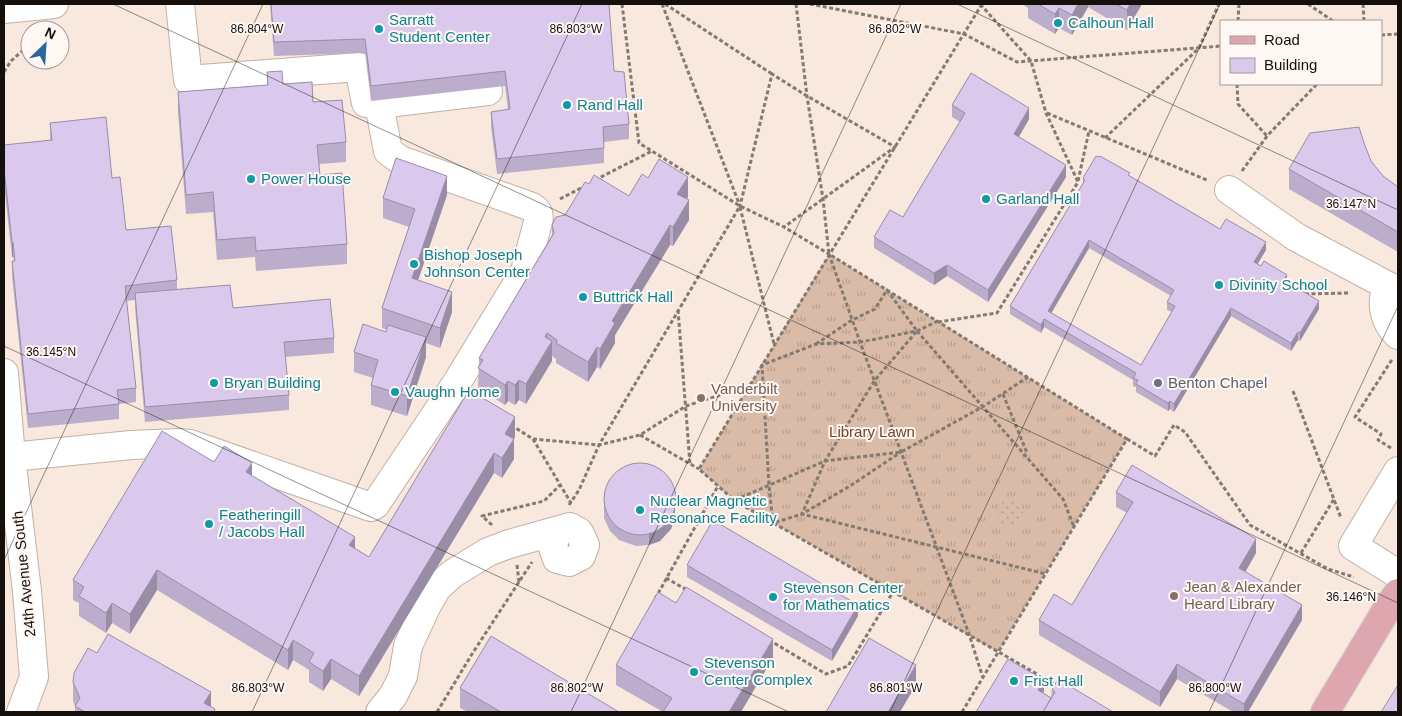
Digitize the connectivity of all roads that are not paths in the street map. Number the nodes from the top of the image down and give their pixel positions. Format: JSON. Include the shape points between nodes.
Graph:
{"nodes":[{"id":1,"x":54,"y":4,"type":"edge"},
{"id":2,"x":180,"y":4,"type":"edge"},
{"id":3,"x":4,"y":9,"type":"edge"},
{"id":4,"x":488,"y":91,"type":"edge"},
{"id":5,"x":379,"y":104,"type":"junction"},
{"id":6,"x":1229,"y":190,"type":"road end"},
{"id":7,"x":1390,"y":290,"type":"edge"},
{"id":8,"x":1396,"y":346,"type":"edge"},
{"id":9,"x":4,"y":373,"type":"edge"},
{"id":10,"x":12,"y":457,"type":"junction"},
{"id":11,"x":1398,"y":472,"type":"edge"},
{"id":12,"x":554,"y":531,"type":"road end"},
{"id":13,"x":1398,"y":574,"type":"edge"},
{"id":14,"x":1398,"y":593,"type":"edge"},
{"id":15,"x":21,"y":712,"type":"edge"},
{"id":16,"x":380,"y":712,"type":"edge"},
{"id":17,"x":1325,"y":712,"type":"edge"}],
"edges":[{"from":1,"to":3,"type":"street"},
{"from":2,"to":5,"type":"street","via":[[188,80],[359,67],[366,103]]},
{"from":4,"to":5,"type":"street"},
{"from":5,"to":10,"type":"street","via":[[388,151],[400,160],[532,207],[539,216],[525,271],[456,384],[375,505],[365,506],[190,444]]},
{"from":6,"to":7,"type":"street","via":[[1296,237]]},
{"from":7,"to":8,"type":"street","via":[[1384,316]]},
{"from":9,"to":10,"type":"street","name":"24th Avenue South"},
{"from":10,"to":15,"type":"street","name":"24th Avenue South","via":[[34,677]]},
{"from":11,"to":13,"type":"street","via":[[1353,546]]},
{"from":12,"to":16,"type":"street","via":[[488,552],[452,574],[437,588],[408,646],[403,676]]},
{"from":14,"to":17,"type":"main road"}]}
